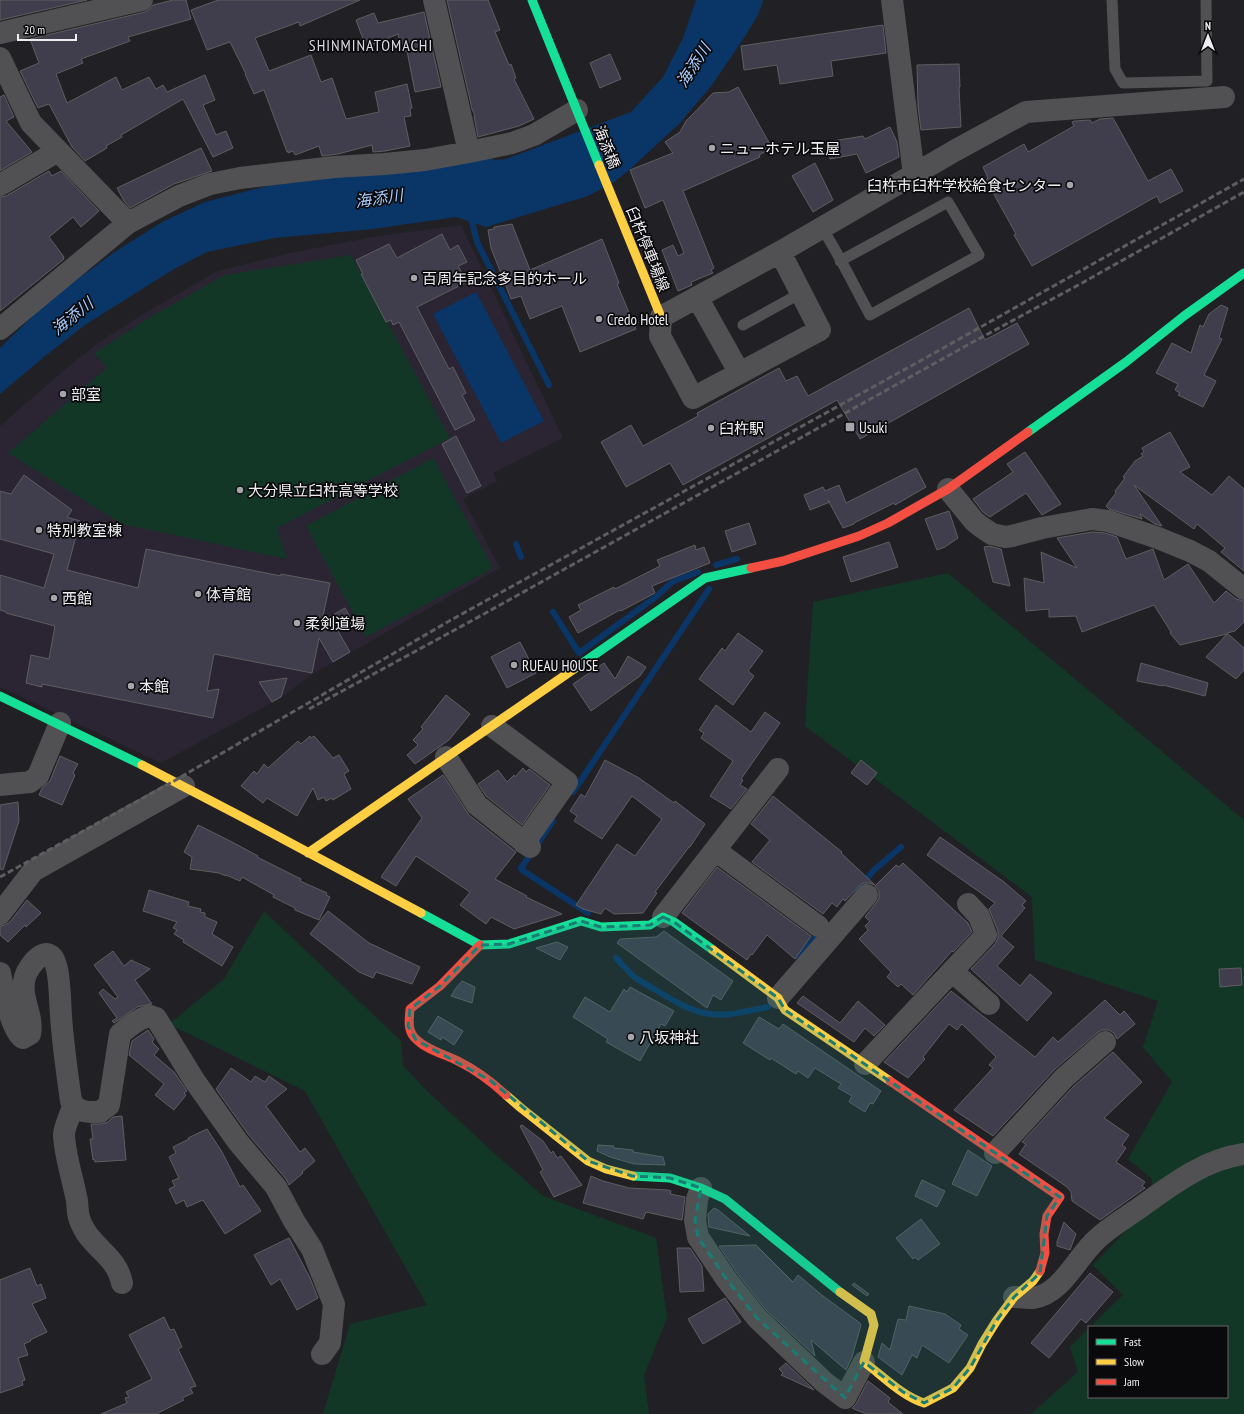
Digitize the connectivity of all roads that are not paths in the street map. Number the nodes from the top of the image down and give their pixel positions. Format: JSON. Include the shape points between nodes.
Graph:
{"nodes":[{"id":1,"x":142,"y":0,"type":"edge"},
{"id":2,"x":434,"y":0,"type":"edge"},
{"id":3,"x":532,"y":0,"type":"edge"},
{"id":4,"x":892,"y":0,"type":"edge"},
{"id":5,"x":1112,"y":0,"type":"edge"},
{"id":6,"x":1206,"y":0,"type":"edge"},
{"id":7,"x":0,"y":33,"type":"edge"},
{"id":8,"x":0,"y":58,"type":"edge"},
{"id":9,"x":1224,"y":97,"type":"dead end"},
{"id":10,"x":578,"y":112,"type":"junction"},
{"id":11,"x":58,"y":151,"type":"junction"},
{"id":12,"x":469,"y":152,"type":"junction"},
{"id":13,"x":914,"y":175,"type":"junction"},
{"id":14,"x":0,"y":185,"type":"edge"},
{"id":15,"x":610,"y":192,"type":"joint"},
{"id":16,"x":128,"y":223,"type":"junction"},
{"id":17,"x":822,"y":228,"type":"junction"},
{"id":18,"x":780,"y":252,"type":"junction"},
{"id":19,"x":840,"y":261,"type":"junction"},
{"id":20,"x":1244,"y":273,"type":"edge"},
{"id":21,"x":801,"y":293,"type":"junction"},
{"id":22,"x":697,"y":297,"type":"junction"},
{"id":23,"x":661,"y":317,"type":"junction"},
{"id":24,"x":743,"y":325,"type":"dead end"},
{"id":25,"x":0,"y":329,"type":"edge"},
{"id":26,"x":739,"y":372,"type":"junction"},
{"id":27,"x":948,"y":489,"type":"junction"},
{"id":28,"x":1244,"y":589,"type":"edge"},
{"id":29,"x":0,"y":696,"type":"edge"},
{"id":30,"x":60,"y":723,"type":"junction"},
{"id":31,"x":492,"y":726,"type":"junction"},
{"id":32,"x":446,"y":758,"type":"junction"},
{"id":33,"x":778,"y":769,"type":"dead end"},
{"id":34,"x":0,"y":785,"type":"edge"},
{"id":35,"x":184,"y":786,"type":"junction"},
{"id":36,"x":715,"y":850,"type":"junction"},
{"id":37,"x":308,"y":853,"type":"junction"},
{"id":38,"x":867,"y":895,"type":"dead end"},
{"id":39,"x":968,"y":904,"type":"dead end"},
{"id":40,"x":0,"y":914,"type":"edge"},
{"id":41,"x":663,"y":917,"type":"junction"},
{"id":42,"x":818,"y":926,"type":"dead end"},
{"id":43,"x":480,"y":945,"type":"junction"},
{"id":44,"x":952,"y":971,"type":"junction"},
{"id":45,"x":0,"y":973,"type":"edge"},
{"id":46,"x":778,"y":998,"type":"junction"},
{"id":47,"x":989,"y":1004,"type":"dead end"},
{"id":48,"x":1105,"y":1042,"type":"dead end"},
{"id":49,"x":865,"y":1064,"type":"junction"},
{"id":50,"x":74,"y":1106,"type":"junction"},
{"id":51,"x":995,"y":1153,"type":"junction"},
{"id":52,"x":1244,"y":1154,"type":"edge"},
{"id":53,"x":701,"y":1188,"type":"junction"},
{"id":54,"x":122,"y":1283,"type":"dead end"},
{"id":55,"x":1014,"y":1297,"type":"junction"},
{"id":56,"x":322,"y":1354,"type":"dead end"},
{"id":57,"x":864,"y":1362,"type":"junction"}],
"edges":[{"from":1,"to":7,"type":"street"},
{"from":2,"to":12,"type":"street"},
{"from":3,"to":10,"type":"street"},
{"from":4,"to":13,"type":"street"},
{"from":5,"to":6,"type":"lane","via":[[1115,70],[1123,83],[1207,82]]},
{"from":8,"to":11,"type":"street","via":[[31,123]]},
{"from":9,"to":13,"type":"street","via":[[1026,112]]},
{"from":10,"to":12,"type":"street","via":[[534,135],[512,143]]},
{"from":10,"to":15,"type":"street","name":"海添橋"},
{"from":11,"to":14,"type":"street"},
{"from":11,"to":16,"type":"street"},
{"from":12,"to":16,"type":"street","via":[[425,160],[334,167],[210,184],[180,196]]},
{"from":13,"to":17,"type":"street"},
{"from":15,"to":23,"type":"street","name":"臼杵停車場線"},
{"from":16,"to":25,"type":"street"},
{"from":17,"to":18,"type":"street"},
{"from":17,"to":19,"type":"lane"},
{"from":18,"to":21,"type":"street"},
{"from":18,"to":22,"type":"street"},
{"from":19,"to":19,"type":"lane","via":[[870,315],[978,255],[948,202]]},
{"from":20,"to":27,"type":"street","via":[[1126,362]]},
{"from":21,"to":24,"type":"lane"},
{"from":21,"to":26,"type":"street","via":[[820,330]]},
{"from":22,"to":23,"type":"street"},
{"from":22,"to":26,"type":"street"},
{"from":23,"to":26,"type":"street","via":[[660,336],[693,398]]},
{"from":27,"to":28,"type":"street","via":[[974,521],[992,534],[1005,537],[1092,519],[1108,521],[1190,551],[1209,561]]},
{"from":27,"to":31,"type":"street","via":[[888,523],[859,536],[783,561],[705,578]]},
{"from":29,"to":30,"type":"street"},
{"from":30,"to":34,"type":"street","via":[[38,776],[30,782]]},
{"from":30,"to":35,"type":"street"},
{"from":31,"to":32,"type":"street"},
{"from":31,"to":32,"type":"street","via":[[567,782],[527,845],[477,805]]},
{"from":32,"to":37,"type":"street"},
{"from":33,"to":36,"type":"street"},
{"from":35,"to":37,"type":"street"},
{"from":35,"to":40,"type":"street","via":[[33,871]]},
{"from":36,"to":41,"type":"street"},
{"from":36,"to":42,"type":"street"},
{"from":37,"to":43,"type":"street"},
{"from":38,"to":46,"type":"street"},
{"from":39,"to":44,"type":"street","via":[[979,916],[986,935]]},
{"from":41,"to":43,"type":"street","via":[[650,925],[601,927],[581,921],[509,944]]},
{"from":41,"to":46,"type":"street","via":[[674,922]]},
{"from":43,"to":53,"type":"street","via":[[440,986],[410,1009],[408,1026],[416,1040],[491,1081],[588,1160],[606,1169],[632,1176],[670,1178]]},
{"from":44,"to":47,"type":"street"},
{"from":44,"to":49,"type":"street"},
{"from":45,"to":50,"type":"street","via":[[15,1028],[23,1038],[30,1034],[31,1028],[24,1000],[25,978],[32,964],[42,954],[53,958],[57,969],[70,1093]]},
{"from":46,"to":49,"type":"street","via":[[785,1010]]},
{"from":48,"to":51,"type":"street","via":[[1064,1078]]},
{"from":49,"to":51,"type":"street"},
{"from":50,"to":54,"type":"street","via":[[64,1134],[79,1218],[96,1245],[115,1264]]},
{"from":50,"to":56,"type":"street","via":[[80,1111],[100,1112],[109,1104],[120,1034],[144,1018],[156,1018],[198,1086],[238,1142],[276,1187],[312,1249],[334,1304],[330,1343]]},
{"from":51,"to":55,"type":"street","via":[[1060,1197],[1047,1216],[1044,1234],[1045,1253],[1040,1273]]},
{"from":52,"to":55,"type":"street","via":[[1220,1159],[1190,1173],[1156,1196],[1095,1240],[1069,1274],[1052,1290],[1034,1298]]},
{"from":53,"to":57,"type":"street","via":[[725,1199],[831,1286],[871,1314],[874,1325]]},
{"from":53,"to":57,"type":"street","via":[[695,1220],[698,1237],[757,1318],[824,1382],[845,1398]]},
{"from":55,"to":57,"type":"street","via":[[985,1338],[961,1380],[953,1388],[924,1403],[903,1392]]}]}
